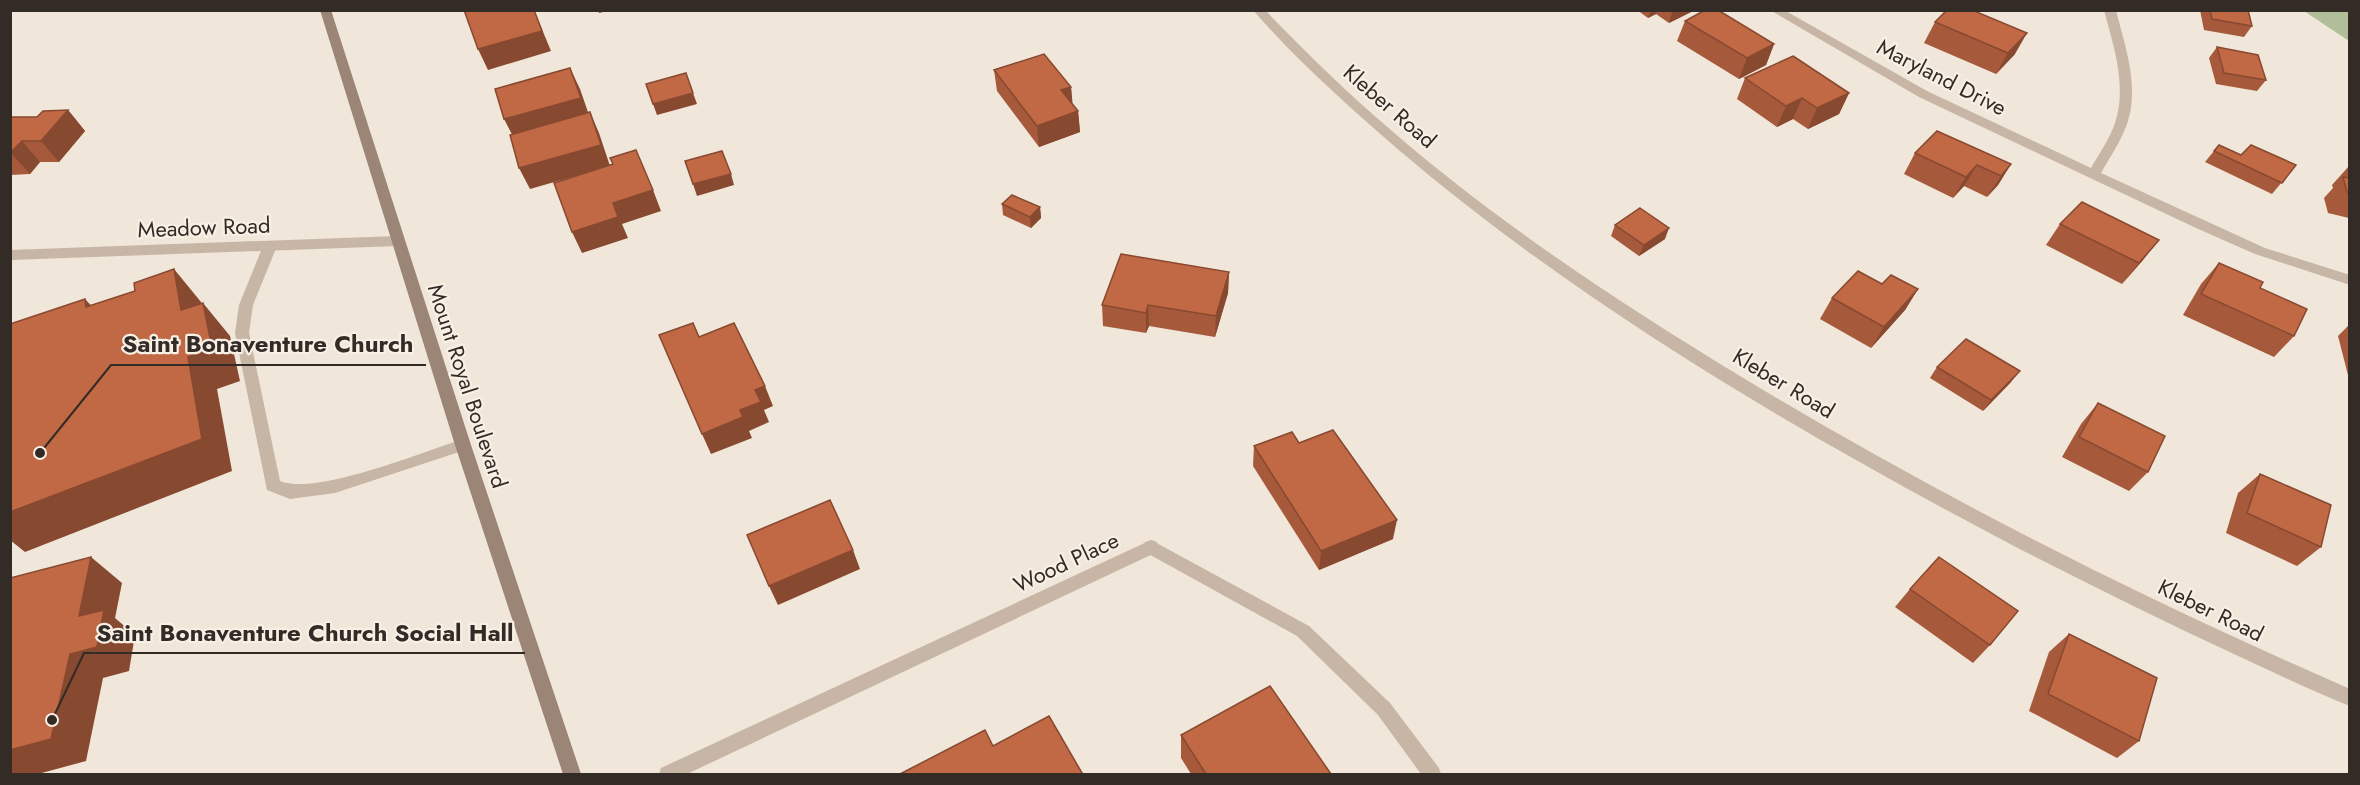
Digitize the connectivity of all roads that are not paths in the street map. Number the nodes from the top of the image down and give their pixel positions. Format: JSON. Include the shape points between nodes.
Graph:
{"nodes":[{"id":1,"x":325,"y":10,"type":"edge"},
{"id":2,"x":1258,"y":10,"type":"edge"},
{"id":3,"x":1775,"y":10,"type":"edge"},
{"id":4,"x":2110,"y":10,"type":"edge"},
{"id":5,"x":2095,"y":173,"type":"junction"},
{"id":6,"x":398,"y":241,"type":"junction"},
{"id":7,"x":270,"y":246,"type":"junction"},
{"id":8,"x":10,"y":255,"type":"edge"},
{"id":9,"x":2349,"y":280,"type":"edge"},
{"id":10,"x":463,"y":445,"type":"junction"},
{"id":11,"x":2349,"y":698,"type":"edge"},
{"id":12,"x":572,"y":774,"type":"edge"},
{"id":13,"x":668,"y":774,"type":"edge"},
{"id":14,"x":1432,"y":774,"type":"edge"}],
"edges":[{"from":1,"to":6,"type":"main road","name":"Mount Royal Boulevard"},
{"from":2,"to":11,"type":"street","name":"Kleber Road","via":[[1321,76],[1422,165],[1545,258],[1698,358],[1957,508],[2116,589]]},
{"from":3,"to":5,"type":"street","name":"Maryland Drive","via":[[1923,94]]},
{"from":4,"to":5,"type":"street","via":[[2126,78],[2126,101],[2121,124]]},
{"from":5,"to":9,"type":"street","name":"Maryland Drive","via":[[2260,251]]},
{"from":6,"to":7,"type":"street","name":"Meadow Road"},
{"from":6,"to":10,"type":"main road","name":"Mount Royal Boulevard"},
{"from":7,"to":8,"type":"street","name":"Meadow Road"},
{"from":7,"to":10,"type":"street","via":[[246,305],[242,333],[273,485],[290,492],[335,487]]},
{"from":10,"to":12,"type":"main road","name":"Mount Royal Boulevard"},
{"from":13,"to":14,"type":"street","name":"Wood Place","via":[[1151,547],[1303,631],[1384,709]]}]}
